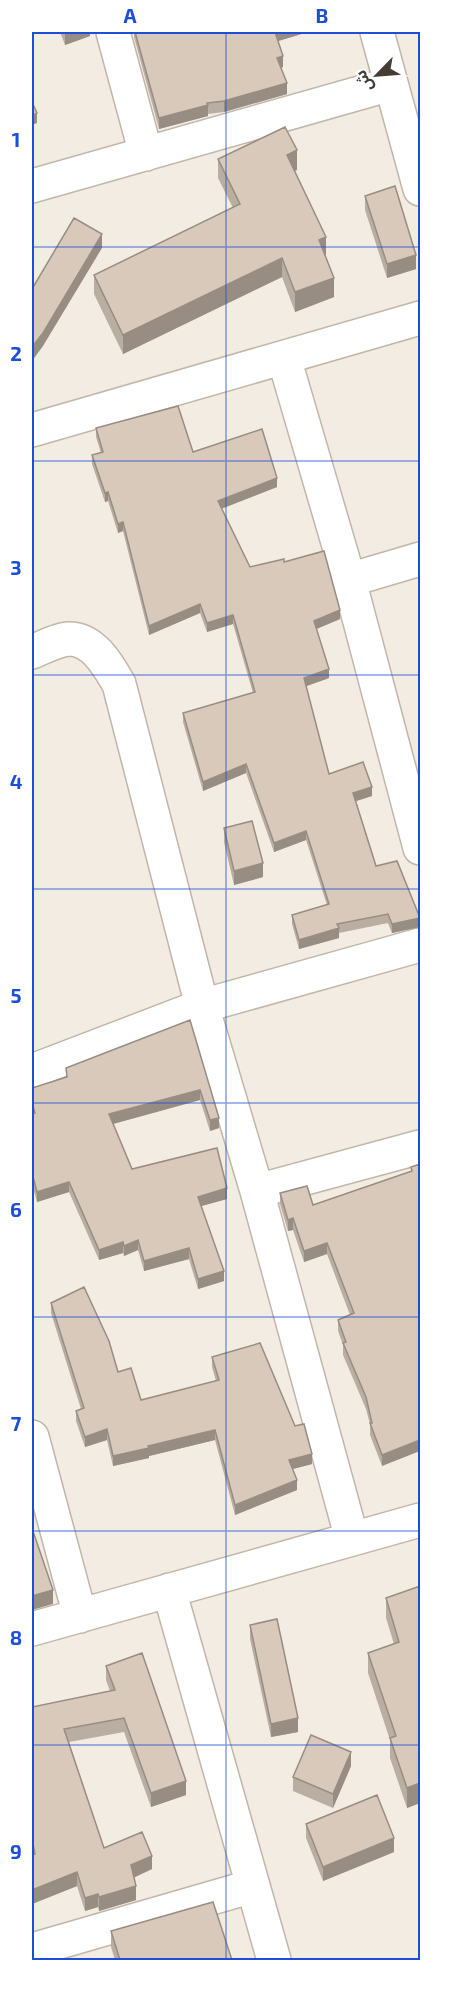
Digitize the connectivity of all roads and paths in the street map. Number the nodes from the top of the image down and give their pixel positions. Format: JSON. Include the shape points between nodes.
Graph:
{"nodes":[{"id":1,"x":112,"y":32,"type":"edge"},
{"id":2,"x":377,"y":32,"type":"edge"},
{"id":3,"x":391,"y":84,"type":"junction"},
{"id":4,"x":146,"y":154,"type":"junction"},
{"id":5,"x":32,"y":186,"type":"edge"},
{"id":6,"x":420,"y":189,"type":"edge"},
{"id":7,"x":420,"y":318,"type":"edge"},
{"id":8,"x":284,"y":358,"type":"junction"},
{"id":9,"x":32,"y":430,"type":"edge"},
{"id":10,"x":420,"y":559,"type":"edge"},
{"id":11,"x":349,"y":580,"type":"junction"},
{"id":12,"x":32,"y":652,"type":"edge"},
{"id":13,"x":420,"y":848,"type":"edge"},
{"id":14,"x":420,"y":945,"type":"edge"},
{"id":15,"x":202,"y":1006,"type":"junction"},
{"id":16,"x":32,"y":1071,"type":"edge"},
{"id":17,"x":420,"y":1147,"type":"edge"},
{"id":18,"x":257,"y":1191,"type":"junction"},
{"id":19,"x":32,"y":1437,"type":"edge"},
{"id":20,"x":420,"y":1520,"type":"edge"},
{"id":21,"x":352,"y":1539,"type":"junction"},
{"id":22,"x":169,"y":1590,"type":"junction"},
{"id":23,"x":80,"y":1616,"type":"junction"},
{"id":24,"x":32,"y":1629,"type":"edge"},
{"id":25,"x":253,"y":1886,"type":"junction"},
{"id":26,"x":32,"y":1950,"type":"edge"},
{"id":27,"x":274,"y":1960,"type":"edge"}],
"edges":[{"from":1,"to":4,"type":"street"},
{"from":2,"to":3,"type":"street"},
{"from":3,"to":4,"type":"street"},
{"from":3,"to":6,"type":"street"},
{"from":4,"to":5,"type":"street"},
{"from":7,"to":8,"type":"street"},
{"from":8,"to":9,"type":"street"},
{"from":8,"to":11,"type":"street"},
{"from":10,"to":11,"type":"street"},
{"from":11,"to":13,"type":"street"},
{"from":12,"to":15,"type":"street","via":[[67,639],[88,644],[107,663],[119,684]]},
{"from":14,"to":15,"type":"street"},
{"from":15,"to":16,"type":"street"},
{"from":15,"to":18,"type":"street"},
{"from":17,"to":18,"type":"street"},
{"from":18,"to":21,"type":"street"},
{"from":19,"to":23,"type":"street"},
{"from":20,"to":21,"type":"street"},
{"from":21,"to":22,"type":"street"},
{"from":22,"to":23,"type":"street"},
{"from":22,"to":25,"type":"street"},
{"from":23,"to":24,"type":"street"},
{"from":25,"to":26,"type":"street"},
{"from":25,"to":27,"type":"street"}]}
